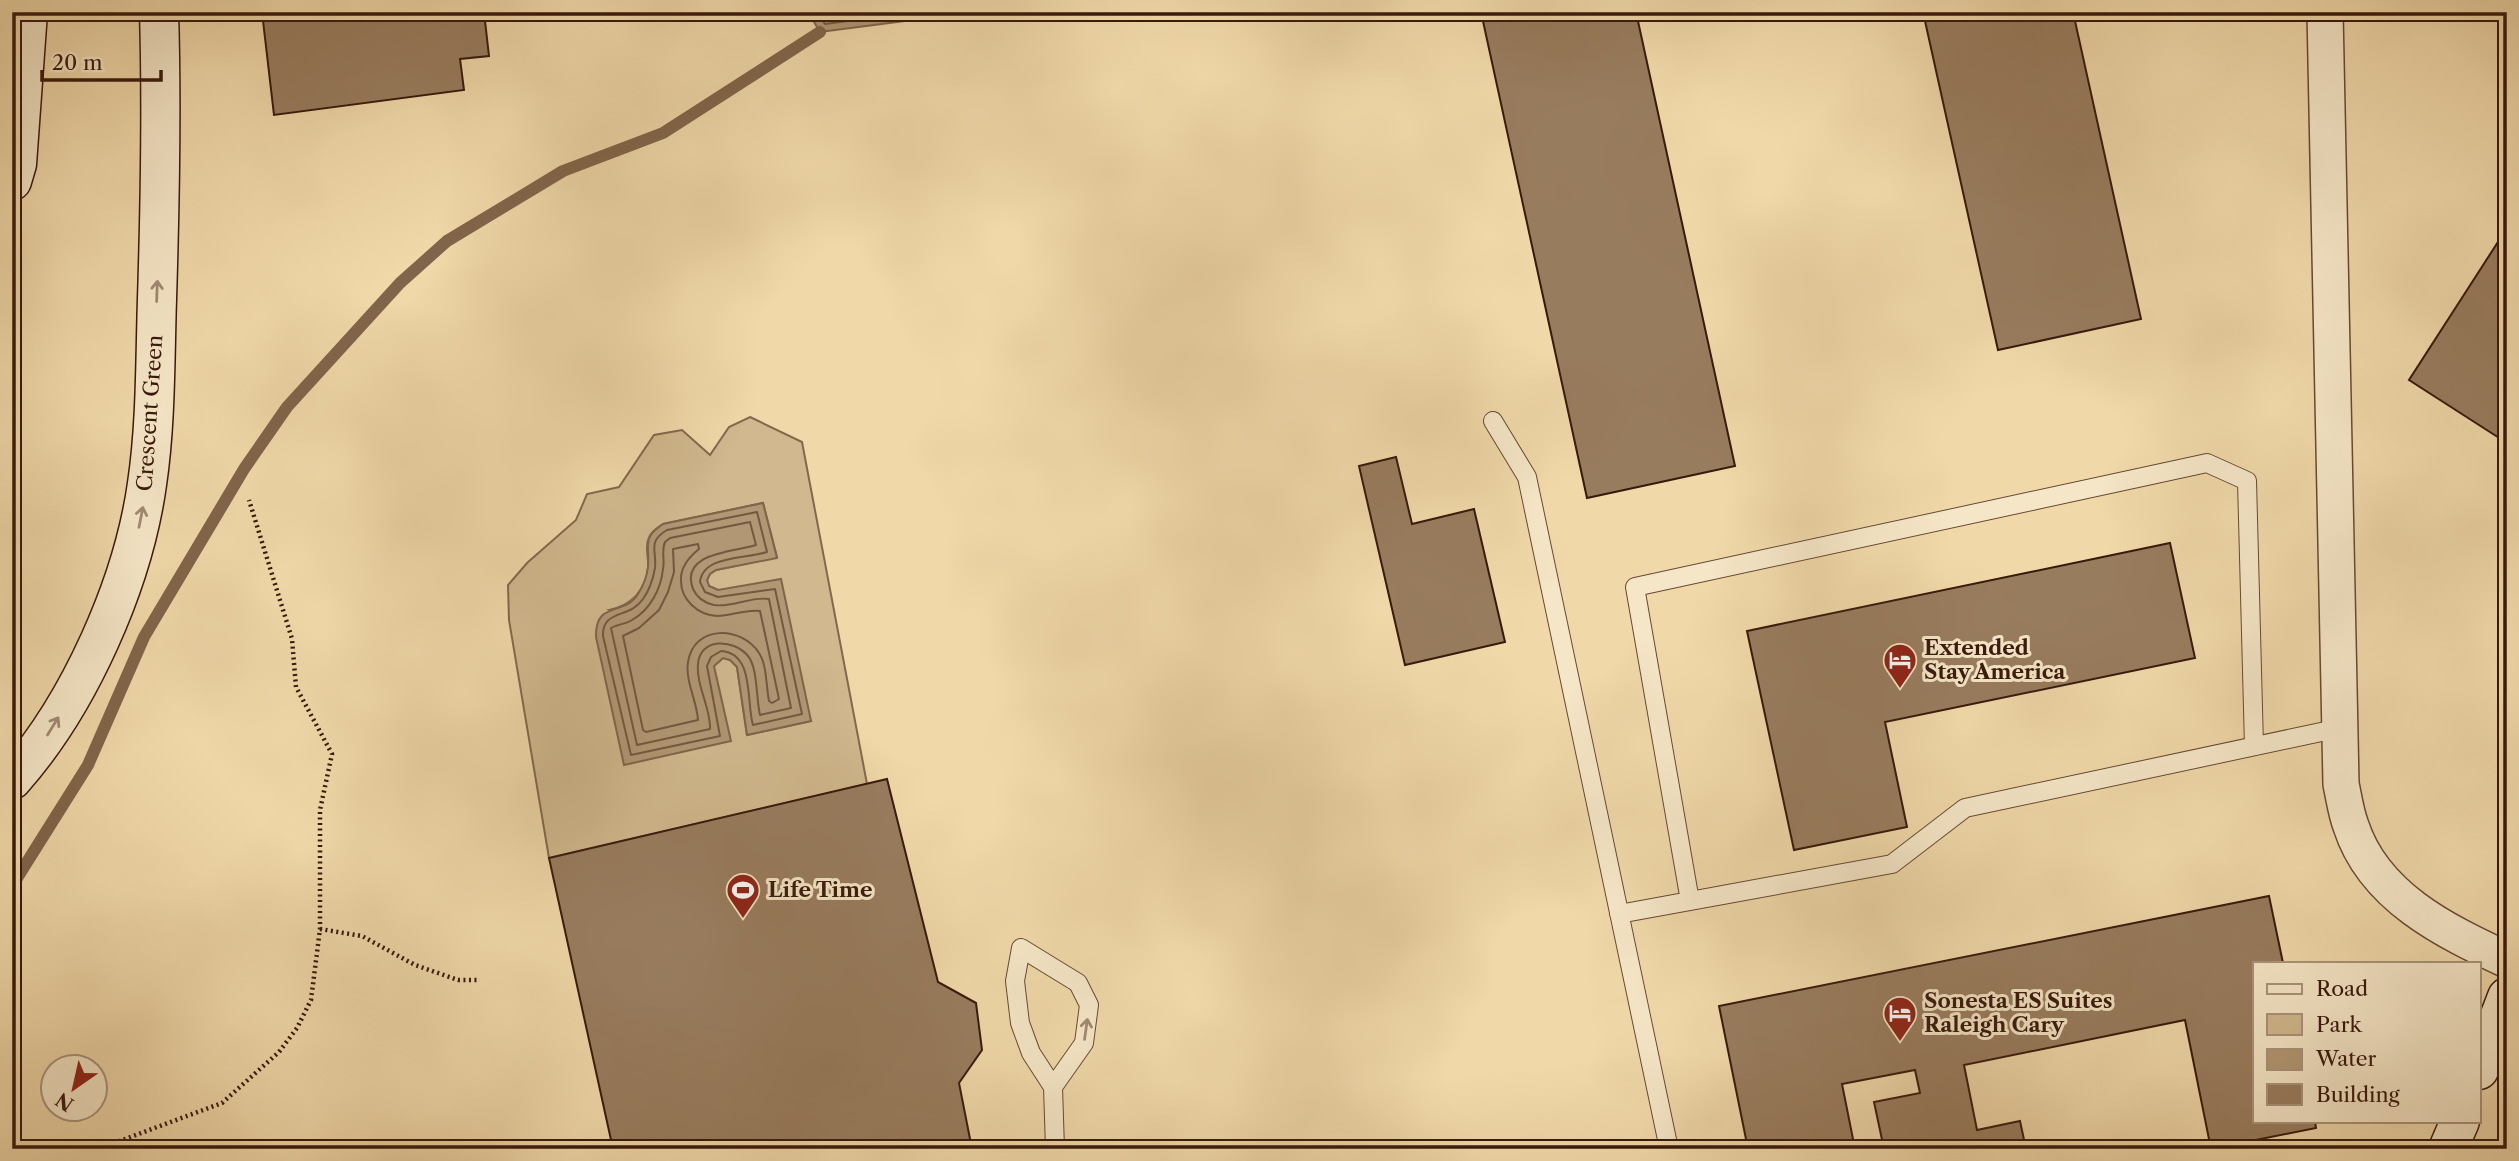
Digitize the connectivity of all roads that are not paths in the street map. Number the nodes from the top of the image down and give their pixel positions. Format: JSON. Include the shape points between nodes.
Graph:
{"nodes":[{"id":1,"x":28,"y":12,"type":"edge"},
{"id":2,"x":159,"y":12,"type":"edge"},
{"id":3,"x":2325,"y":12,"type":"edge"},
{"id":4,"x":12,"y":181,"type":"edge"},
{"id":5,"x":1493,"y":421,"type":"dead end"},
{"id":6,"x":2340,"y":728,"type":"junction"},
{"id":7,"x":2254,"y":746,"type":"junction"},
{"id":8,"x":12,"y":780,"type":"edge"},
{"id":9,"x":1690,"y":901,"type":"junction"},
{"id":10,"x":1619,"y":914,"type":"junction"},
{"id":11,"x":2507,"y":960,"type":"edge"},
{"id":12,"x":2507,"y":997,"type":"edge"},
{"id":13,"x":2480,"y":1067,"type":"edge"},
{"id":14,"x":1053,"y":1087,"type":"junction"},
{"id":15,"x":2460,"y":1122,"type":"edge"},
{"id":16,"x":1055,"y":1149,"type":"edge"},
{"id":17,"x":1669,"y":1149,"type":"edge"},
{"id":18,"x":2448,"y":1149,"type":"edge"}],
"edges":[{"from":1,"to":4,"type":"street"},
{"from":8,"to":2,"type":"street","name":"Crescent Green","one_way":true,"via":[[34,755],[72,695],[118,596],[138,537],[148,483],[154,397]]},
{"from":3,"to":6,"type":"street"},
{"from":5,"to":10,"type":"lane","via":[[1527,477]]},
{"from":6,"to":7,"type":"lane"},
{"from":6,"to":11,"type":"street","via":[[2341,784],[2351,828],[2375,872],[2403,901],[2446,931]]},
{"from":7,"to":9,"type":"lane","via":[[1965,808],[1892,864]]},
{"from":7,"to":9,"type":"lane","via":[[2247,481],[2207,463],[1634,587]]},
{"from":9,"to":10,"type":"lane"},
{"from":10,"to":17,"type":"lane"},
{"from":12,"to":13,"type":"street"},
{"from":14,"to":14,"type":"lane","one_way":true,"via":[[1084,1043],[1089,1005],[1078,982],[1021,948],[1015,981],[1020,1023],[1031,1053]]},
{"from":14,"to":16,"type":"lane"},
{"from":15,"to":18,"type":"street"}]}
